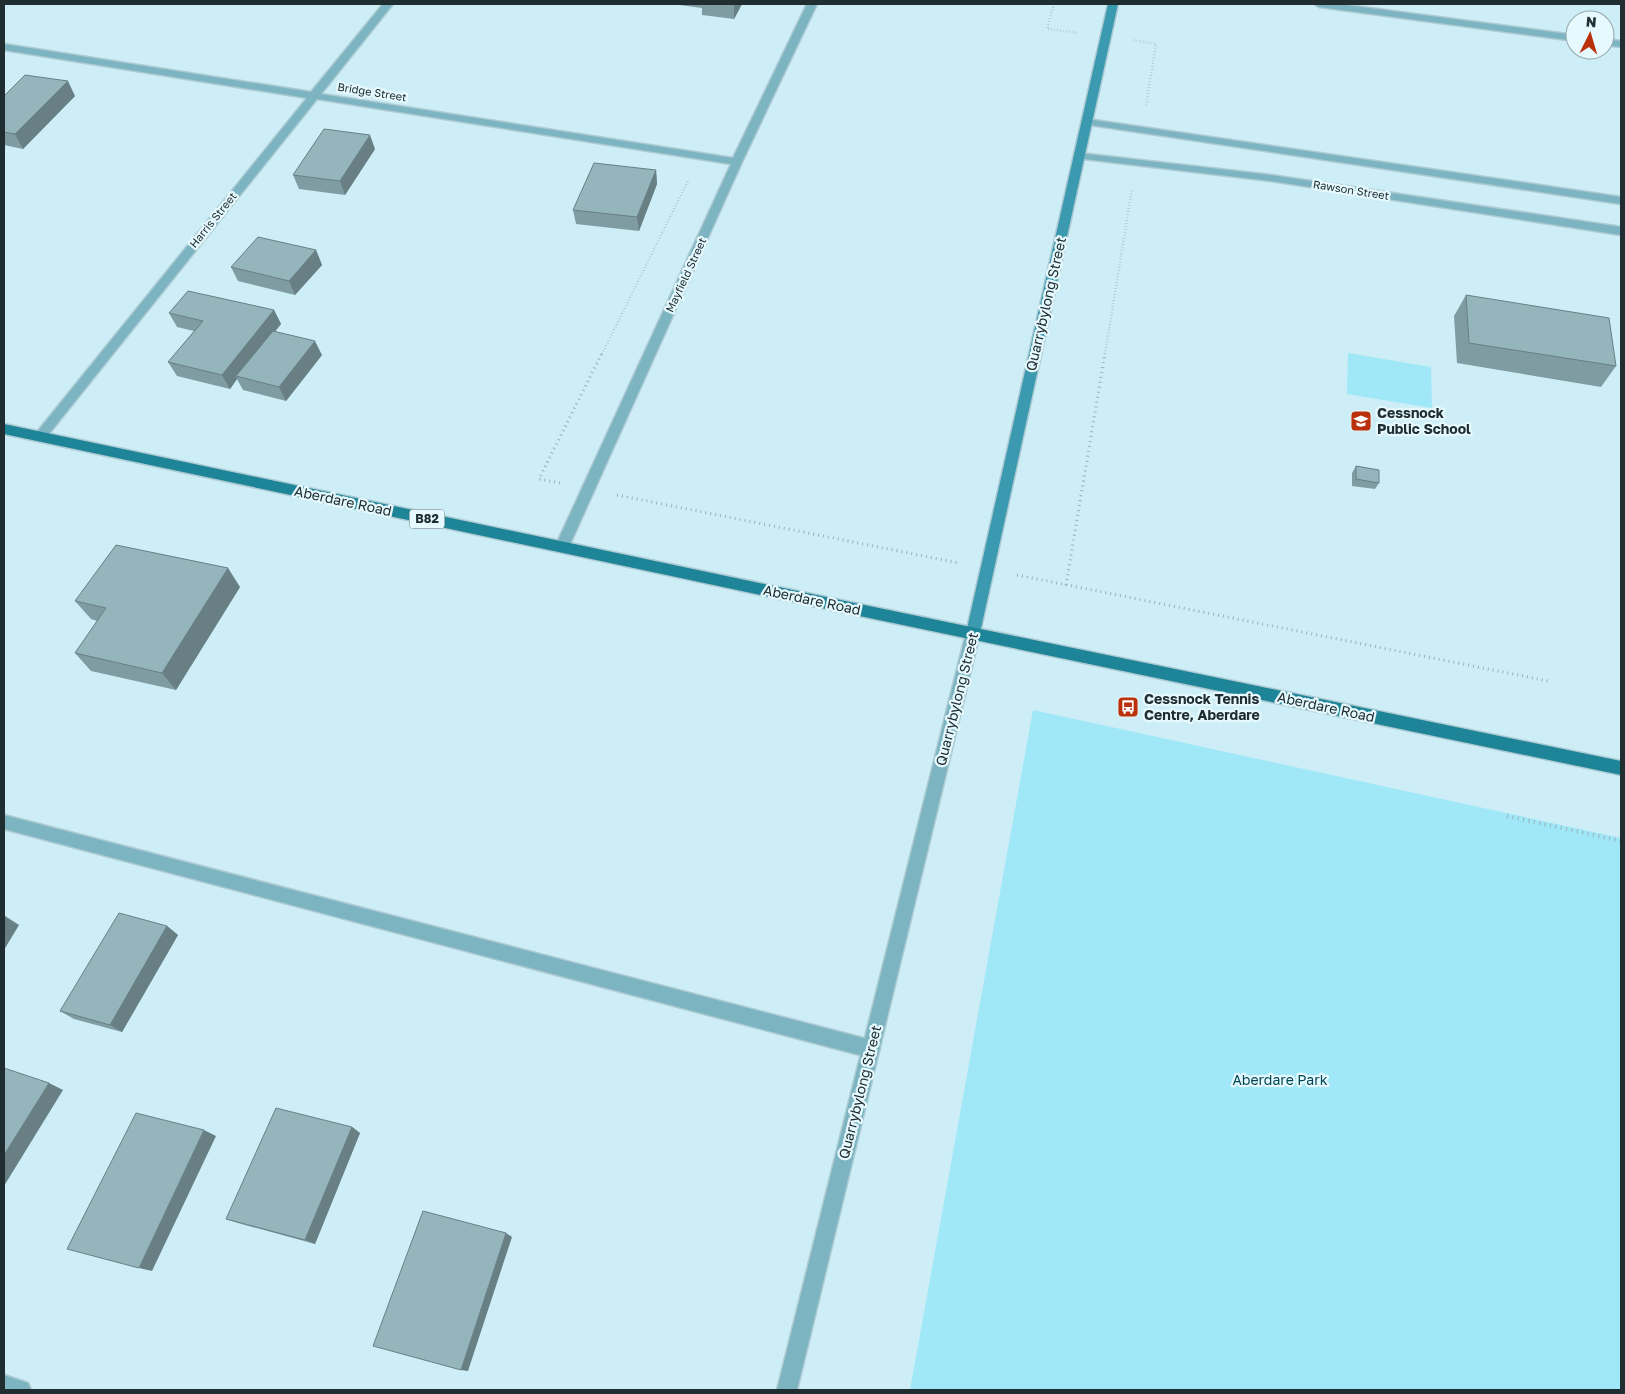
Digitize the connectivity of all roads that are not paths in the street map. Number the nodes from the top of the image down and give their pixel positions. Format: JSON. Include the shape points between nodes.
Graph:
{"nodes":[{"id":1,"x":388,"y":4,"type":"edge"},
{"id":2,"x":812,"y":4,"type":"edge"},
{"id":3,"x":1113,"y":4,"type":"edge"},
{"id":4,"x":1319,"y":4,"type":"edge"},
{"id":5,"x":1565,"y":37,"type":"edge"},
{"id":6,"x":4,"y":47,"type":"edge"},
{"id":7,"x":313,"y":95,"type":"junction"},
{"id":8,"x":1087,"y":122,"type":"junction"},
{"id":9,"x":1079,"y":156,"type":"junction"},
{"id":10,"x":737,"y":162,"type":"junction"},
{"id":11,"x":1621,"y":201,"type":"edge"},
{"id":12,"x":1621,"y":230,"type":"edge"},
{"id":13,"x":4,"y":429,"type":"edge"},
{"id":14,"x":39,"y":437,"type":"junction"},
{"id":15,"x":562,"y":547,"type":"junction"},
{"id":16,"x":973,"y":633,"type":"junction"},
{"id":17,"x":1621,"y":768,"type":"edge"},
{"id":18,"x":4,"y":822,"type":"edge"},
{"id":19,"x":871,"y":1048,"type":"junction"},
{"id":20,"x":4,"y":1385,"type":"edge"},
{"id":21,"x":21,"y":1390,"type":"edge"},
{"id":22,"x":787,"y":1390,"type":"edge"}],
"edges":[{"from":1,"to":7,"type":"street","name":"Harris Street"},
{"from":2,"to":10,"type":"street","name":"Mayfield Street"},
{"from":3,"to":8,"type":"street","name":"Quarrybylong Street"},
{"from":4,"to":5,"type":"street"},
{"from":6,"to":7,"type":"street","name":"Bridge Street"},
{"from":7,"to":10,"type":"street","name":"Bridge Street"},
{"from":7,"to":14,"type":"street","name":"Harris Street"},
{"from":8,"to":9,"type":"street","name":"Quarrybylong Street"},
{"from":8,"to":11,"type":"street"},
{"from":9,"to":12,"type":"street","name":"Rawson Street","via":[[1271,178]]},
{"from":9,"to":16,"type":"street","name":"Quarrybylong Street"},
{"from":10,"to":15,"type":"street","name":"Mayfield Street"},
{"from":13,"to":14,"type":"main road","name":"Aberdare Road","number":"B82"},
{"from":14,"to":15,"type":"main road","name":"Aberdare Road","number":"B82"},
{"from":15,"to":16,"type":"main road","name":"Aberdare Road","number":"B82"},
{"from":16,"to":17,"type":"main road","name":"Aberdare Road","number":"B82"},
{"from":16,"to":19,"type":"street","name":"Quarrybylong Street"},
{"from":18,"to":19,"type":"street"},
{"from":19,"to":22,"type":"street","name":"Quarrybylong Street"},
{"from":20,"to":21,"type":"street"}]}
